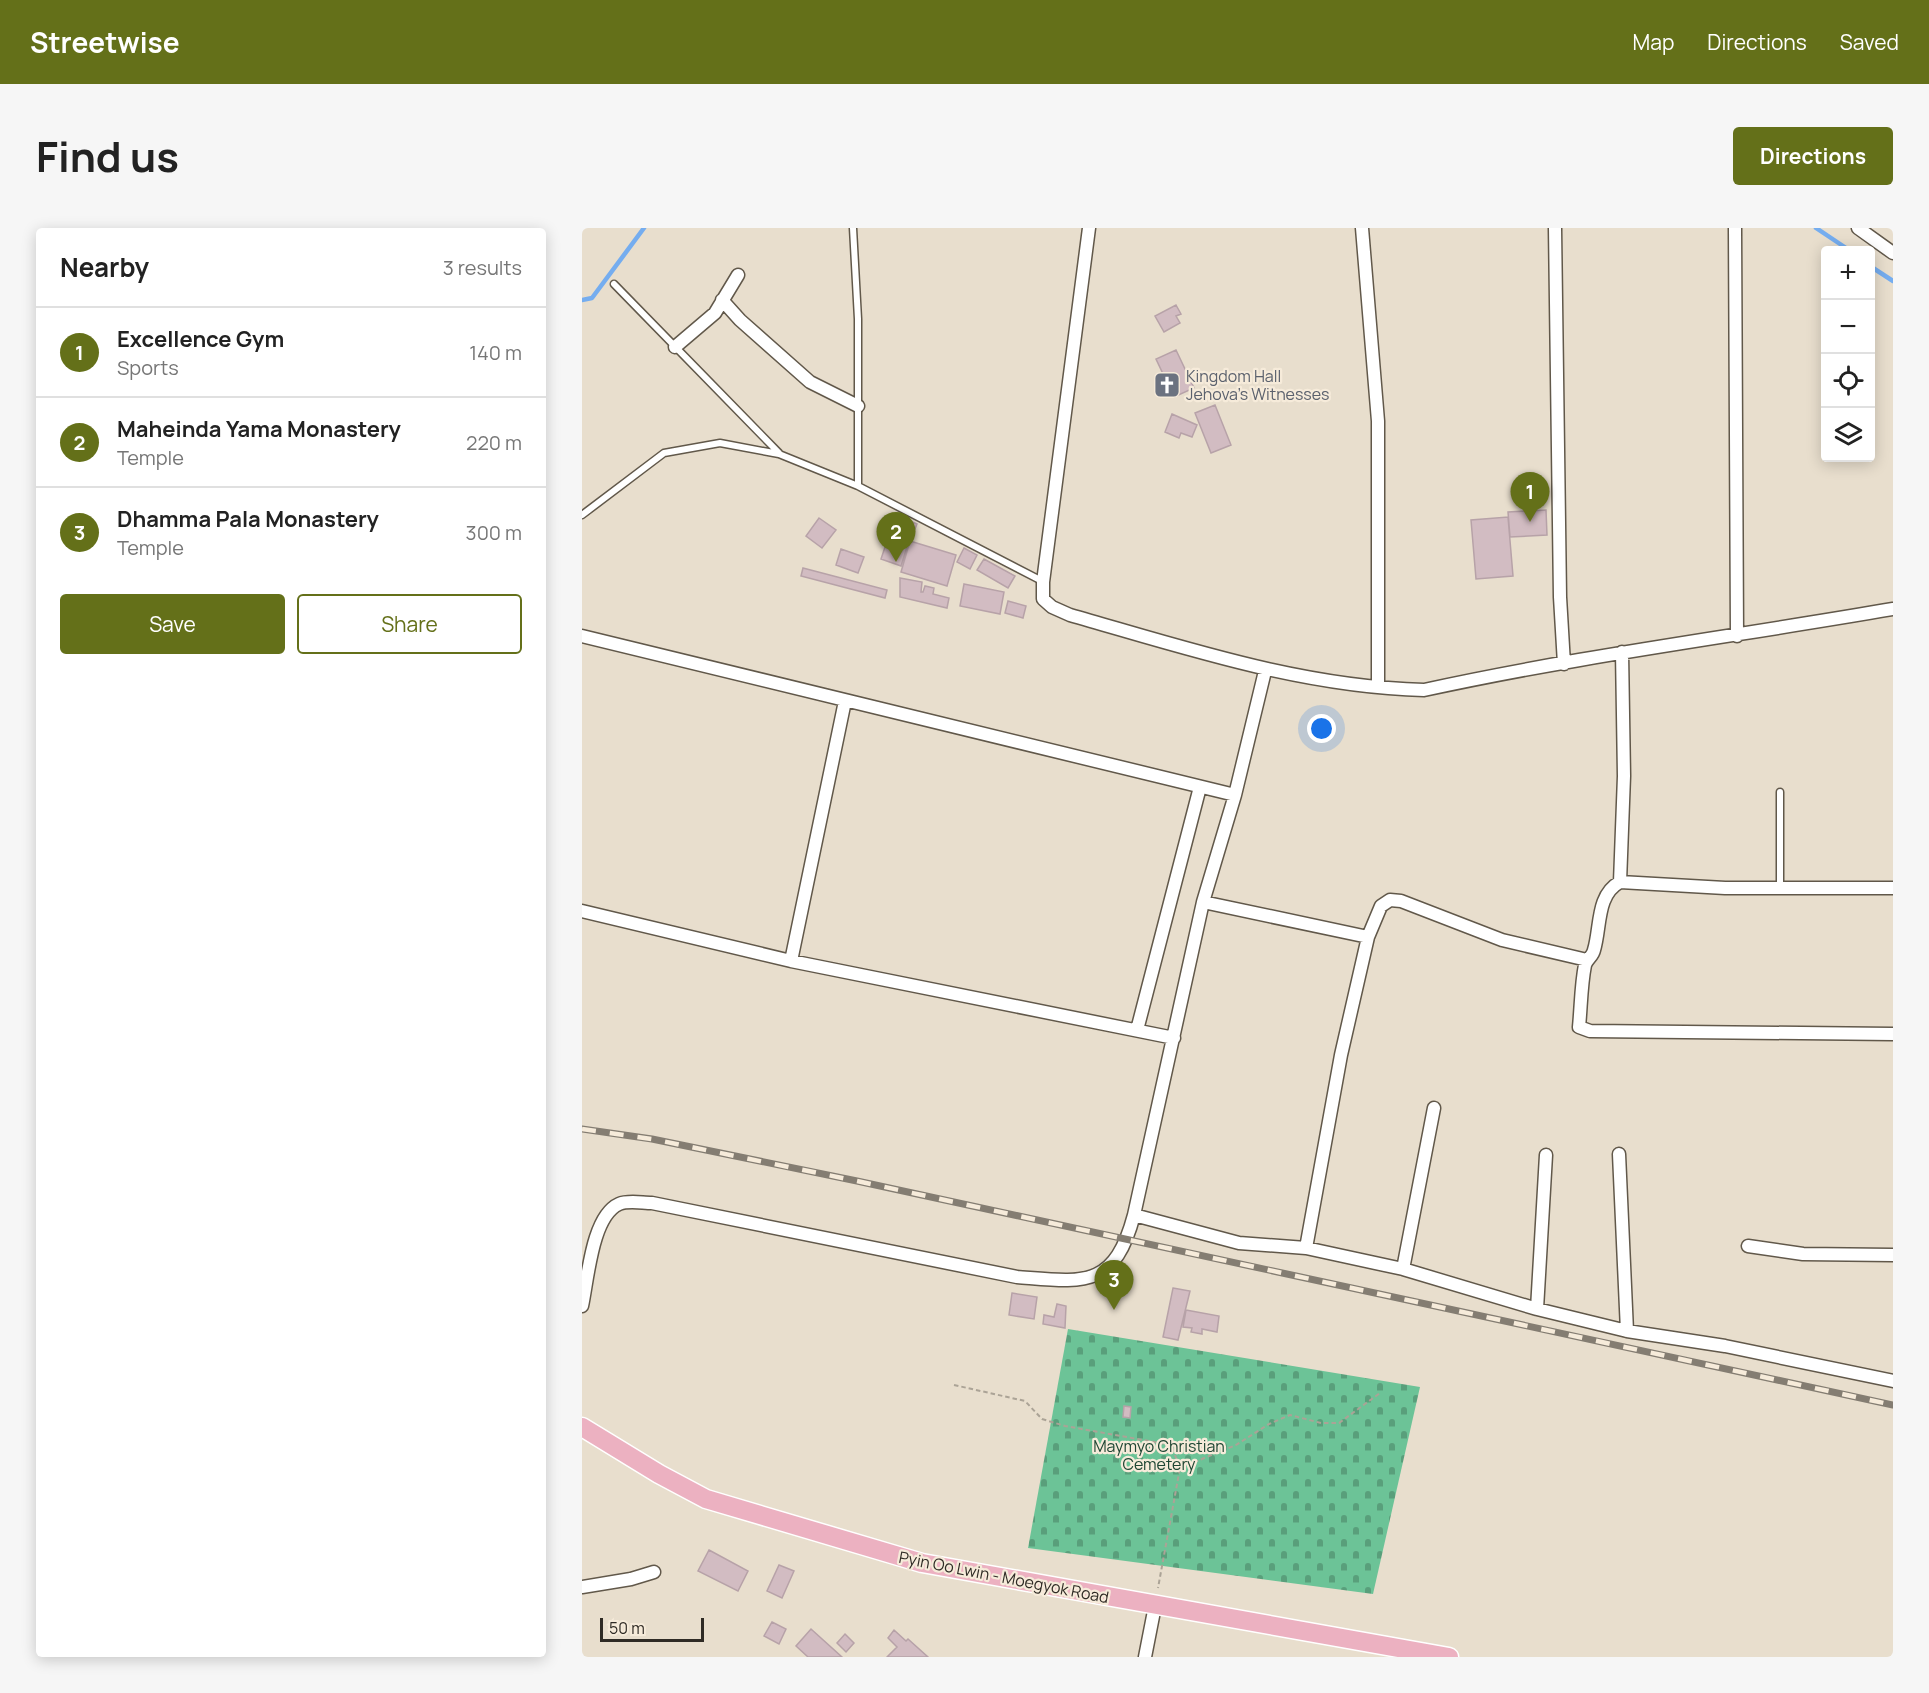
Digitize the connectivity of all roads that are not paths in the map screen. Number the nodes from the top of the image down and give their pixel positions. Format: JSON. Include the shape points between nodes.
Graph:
{"nodes":[{"id":1,"x":853,"y":228,"type":"edge"},
{"id":2,"x":1089,"y":228,"type":"edge"},
{"id":3,"x":1362,"y":228,"type":"edge"},
{"id":4,"x":1555,"y":228,"type":"edge"},
{"id":5,"x":1736,"y":228,"type":"edge"},
{"id":6,"x":1858,"y":228,"type":"edge"},
{"id":7,"x":1893,"y":253,"type":"edge"},
{"id":8,"x":738,"y":275,"type":"dead end"},
{"id":9,"x":614,"y":284,"type":"dead end"},
{"id":10,"x":722,"y":300,"type":"junction"},
{"id":11,"x":675,"y":347,"type":"junction"},
{"id":12,"x":858,"y":406,"type":"junction"},
{"id":13,"x":779,"y":454,"type":"junction"},
{"id":14,"x":858,"y":486,"type":"junction"},
{"id":15,"x":582,"y":514,"type":"edge"},
{"id":16,"x":1043,"y":582,"type":"junction"},
{"id":17,"x":1893,"y":609,"type":"edge"},
{"id":18,"x":582,"y":636,"type":"edge"},
{"id":19,"x":1737,"y":636,"type":"junction"},
{"id":20,"x":1622,"y":652,"type":"junction"},
{"id":21,"x":1564,"y":664,"type":"junction"},
{"id":22,"x":1265,"y":671,"type":"junction"},
{"id":23,"x":1378,"y":687,"type":"junction"},
{"id":24,"x":845,"y":701,"type":"junction"},
{"id":25,"x":1200,"y":787,"type":"junction"},
{"id":26,"x":1780,"y":792,"type":"dead end"},
{"id":27,"x":1235,"y":795,"type":"junction"},
{"id":28,"x":1620,"y":882,"type":"junction"},
{"id":29,"x":1780,"y":887,"type":"junction"},
{"id":30,"x":1893,"y":888,"type":"edge"},
{"id":31,"x":1203,"y":902,"type":"junction"},
{"id":32,"x":582,"y":911,"type":"edge"},
{"id":33,"x":1368,"y":937,"type":"junction"},
{"id":34,"x":1587,"y":960,"type":"junction"},
{"id":35,"x":791,"y":961,"type":"junction"},
{"id":36,"x":1137,"y":1030,"type":"junction"},
{"id":37,"x":1893,"y":1034,"type":"edge"},
{"id":38,"x":1174,"y":1038,"type":"junction"},
{"id":39,"x":1434,"y":1108,"type":"dead end"},
{"id":40,"x":1619,"y":1154,"type":"dead end"},
{"id":41,"x":1546,"y":1155,"type":"dead end"},
{"id":42,"x":1134,"y":1215,"type":"junction"},
{"id":43,"x":1748,"y":1246,"type":"dead end"},
{"id":44,"x":1306,"y":1248,"type":"junction"},
{"id":45,"x":1893,"y":1255,"type":"edge"},
{"id":46,"x":1403,"y":1269,"type":"junction"},
{"id":47,"x":582,"y":1306,"type":"edge"},
{"id":48,"x":1537,"y":1309,"type":"junction"},
{"id":49,"x":1627,"y":1331,"type":"junction"},
{"id":50,"x":1893,"y":1381,"type":"edge"},
{"id":51,"x":582,"y":1427,"type":"edge"},
{"id":52,"x":654,"y":1572,"type":"dead end"},
{"id":53,"x":582,"y":1587,"type":"edge"},
{"id":54,"x":1155,"y":1606,"type":"junction"},
{"id":55,"x":1144,"y":1657,"type":"edge"},
{"id":56,"x":1449,"y":1657,"type":"edge"}],
"edges":[{"from":1,"to":12,"type":"lane"},
{"from":2,"to":16,"type":"street"},
{"from":3,"to":23,"type":"street","via":[[1378,421]]},
{"from":4,"to":21,"type":"street"},
{"from":5,"to":19,"type":"street"},
{"from":6,"to":7,"type":"street"},
{"from":8,"to":10,"type":"street"},
{"from":9,"to":11,"type":"lane"},
{"from":10,"to":11,"type":"street","via":[[707,321]]},
{"from":10,"to":12,"type":"street","via":[[810,382]]},
{"from":11,"to":13,"type":"lane"},
{"from":12,"to":14,"type":"lane"},
{"from":13,"to":14,"type":"lane"},
{"from":13,"to":15,"type":"lane","via":[[720,443],[664,453]]},
{"from":14,"to":16,"type":"lane"},
{"from":16,"to":22,"type":"street","via":[[1043,599],[1070,615]]},
{"from":17,"to":19,"type":"street"},
{"from":18,"to":24,"type":"street"},
{"from":19,"to":20,"type":"street"},
{"from":20,"to":21,"type":"street"},
{"from":20,"to":28,"type":"street","via":[[1624,776]]},
{"from":21,"to":23,"type":"street","via":[[1424,690]]},
{"from":22,"to":23,"type":"street"},
{"from":22,"to":27,"type":"street"},
{"from":24,"to":25,"type":"street"},
{"from":24,"to":35,"type":"street"},
{"from":25,"to":27,"type":"street"},
{"from":25,"to":36,"type":"street"},
{"from":26,"to":29,"type":"lane"},
{"from":27,"to":31,"type":"street"},
{"from":28,"to":29,"type":"street"},
{"from":28,"to":34,"type":"street","via":[[1606,896],[1598,919],[1594,952]]},
{"from":29,"to":30,"type":"street"},
{"from":31,"to":33,"type":"street"},
{"from":31,"to":38,"type":"street"},
{"from":32,"to":35,"type":"street"},
{"from":33,"to":34,"type":"street","via":[[1381,906],[1390,900],[1401,901],[1502,940]]},
{"from":33,"to":44,"type":"street","via":[[1341,1056]]},
{"from":34,"to":37,"type":"street","via":[[1579,1027],[1590,1031]]},
{"from":35,"to":36,"type":"street"},
{"from":36,"to":38,"type":"street"},
{"from":38,"to":42,"type":"street"},
{"from":39,"to":46,"type":"street"},
{"from":40,"to":49,"type":"street"},
{"from":41,"to":48,"type":"street"},
{"from":42,"to":44,"type":"street","via":[[1239,1243]]},
{"from":42,"to":47,"type":"street","via":[[1127,1240],[1114,1263],[1077,1282],[1017,1277],[652,1203],[622,1203],[607,1212],[599,1227]]},
{"from":43,"to":45,"type":"street","via":[[1803,1254]]},
{"from":44,"to":46,"type":"street"},
{"from":46,"to":48,"type":"street"},
{"from":48,"to":49,"type":"street"},
{"from":49,"to":50,"type":"street","via":[[1725,1346]]},
{"from":51,"to":54,"type":"main road","name":"Pyin Oo Lwin - Moegyok Road","via":[[706,1499],[744,1511],[922,1563]]},
{"from":52,"to":53,"type":"street"},
{"from":54,"to":55,"type":"street"},
{"from":54,"to":56,"type":"main road","name":"Pyin Oo Lwin - Moegyok Road"}]}
